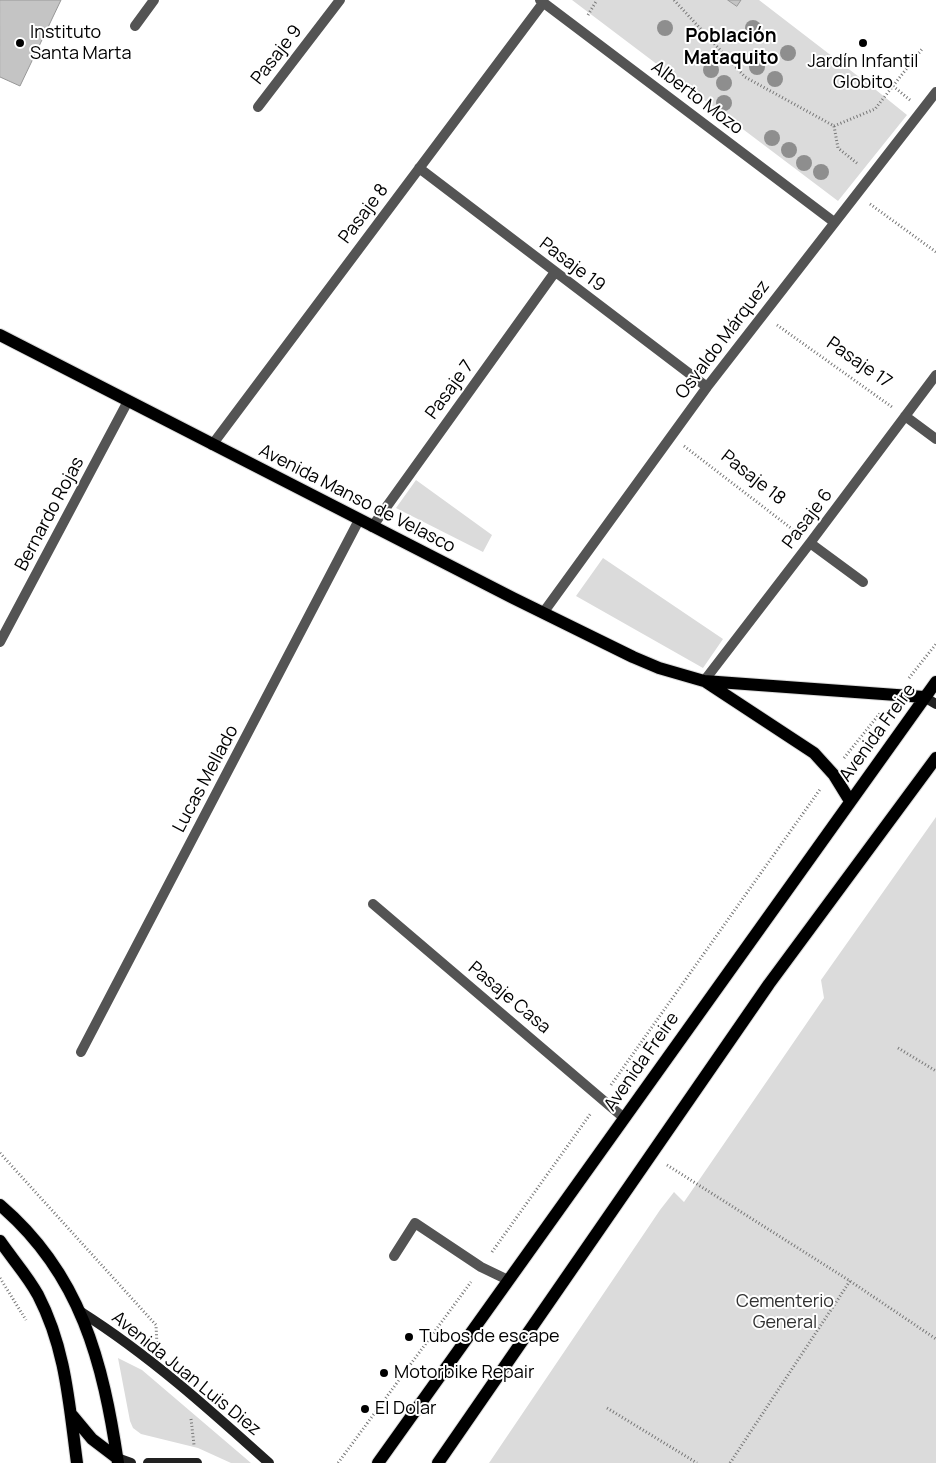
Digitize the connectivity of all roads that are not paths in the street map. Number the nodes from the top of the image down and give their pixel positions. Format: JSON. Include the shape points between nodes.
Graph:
{"nodes":[{"id":1,"x":154,"y":0,"type":"edge"},
{"id":2,"x":340,"y":0,"type":"edge"},
{"id":3,"x":541,"y":1,"type":"edge"},
{"id":4,"x":135,"y":26,"type":"dead end"},
{"id":5,"x":936,"y":92,"type":"edge"},
{"id":6,"x":258,"y":107,"type":"dead end"},
{"id":7,"x":418,"y":168,"type":"junction"},
{"id":8,"x":834,"y":222,"type":"junction"},
{"id":9,"x":555,"y":272,"type":"junction"},
{"id":10,"x":0,"y":335,"type":"edge"},
{"id":11,"x":936,"y":375,"type":"edge"},
{"id":12,"x":707,"y":387,"type":"junction"},
{"id":13,"x":128,"y":401,"type":"junction"},
{"id":14,"x":905,"y":416,"type":"junction"},
{"id":15,"x":936,"y":439,"type":"edge"},
{"id":16,"x":212,"y":445,"type":"junction"},
{"id":17,"x":360,"y":520,"type":"junction"},
{"id":18,"x":372,"y":527,"type":"junction"},
{"id":19,"x":810,"y":543,"type":"junction"},
{"id":20,"x":863,"y":582,"type":"dead end"},
{"id":21,"x":543,"y":613,"type":"junction"},
{"id":22,"x":0,"y":642,"type":"edge"},
{"id":23,"x":704,"y":681,"type":"junction"},
{"id":24,"x":936,"y":682,"type":"edge"},
{"id":25,"x":924,"y":697,"type":"junction"},
{"id":26,"x":936,"y":704,"type":"edge"},
{"id":27,"x":936,"y":758,"type":"edge"},
{"id":28,"x":850,"y":800,"type":"junction"},
{"id":29,"x":373,"y":904,"type":"dead end"},
{"id":30,"x":81,"y":1052,"type":"dead end"},
{"id":31,"x":624,"y":1118,"type":"junction"},
{"id":32,"x":0,"y":1205,"type":"edge"},
{"id":33,"x":0,"y":1242,"type":"edge"},
{"id":34,"x":394,"y":1256,"type":"dead end"},
{"id":35,"x":508,"y":1280,"type":"junction"},
{"id":36,"x":81,"y":1312,"type":"junction"},
{"id":37,"x":71,"y":1413,"type":"junction"},
{"id":38,"x":118,"y":1460,"type":"edge"},
{"id":39,"x":77,"y":1463,"type":"edge"},
{"id":40,"x":131,"y":1463,"type":"edge"},
{"id":41,"x":148,"y":1463,"type":"edge"},
{"id":42,"x":196,"y":1463,"type":"edge"},
{"id":43,"x":269,"y":1463,"type":"edge"},
{"id":44,"x":378,"y":1463,"type":"edge"},
{"id":45,"x":438,"y":1463,"type":"edge"}],
"edges":[{"from":1,"to":4,"type":"street"},
{"from":2,"to":6,"type":"street","name":"Pasaje 9"},
{"from":3,"to":7,"type":"street","name":"Pasaje 8"},
{"from":3,"to":8,"type":"street","name":"Alberto Mozo"},
{"from":5,"to":8,"type":"street","name":"Osvaldo Márquez"},
{"from":7,"to":9,"type":"street","name":"Pasaje 19"},
{"from":7,"to":16,"type":"street","name":"Pasaje 8"},
{"from":8,"to":12,"type":"street","name":"Osvaldo Márquez"},
{"from":9,"to":12,"type":"street","name":"Pasaje 19"},
{"from":9,"to":18,"type":"street","name":"Pasaje 7"},
{"from":10,"to":13,"type":"main road","name":"Avenida Manso de Velasco"},
{"from":11,"to":14,"type":"street","name":"Pasaje 6"},
{"from":12,"to":21,"type":"street","name":"Osvaldo Márquez"},
{"from":13,"to":16,"type":"main road","name":"Avenida Manso de Velasco"},
{"from":13,"to":22,"type":"street","name":"Bernardo Rojas"},
{"from":14,"to":15,"type":"street"},
{"from":14,"to":19,"type":"street","name":"Pasaje 6"},
{"from":16,"to":17,"type":"main road","name":"Avenida Manso de Velasco"},
{"from":17,"to":18,"type":"main road","name":"Avenida Manso de Velasco"},
{"from":17,"to":30,"type":"street","name":"Lucas Mellado"},
{"from":18,"to":21,"type":"main road","name":"Avenida Manso de Velasco"},
{"from":19,"to":20,"type":"street"},
{"from":19,"to":23,"type":"street","name":"Pasaje 6"},
{"from":21,"to":23,"type":"main road","name":"Avenida Manso de Velasco","via":[[633,658]]},
{"from":23,"to":25,"type":"main road","name":"Avenida Manso de Velasco"},
{"from":23,"to":28,"type":"main road","name":"Avenida Manso de Velasco","via":[[805,745],[832,772]]},
{"from":24,"to":25,"type":"main road","name":"Avenida Freire"},
{"from":25,"to":26,"type":"main road","name":"Avenida Manso de Velasco"},
{"from":25,"to":28,"type":"main road","name":"Avenida Freire"},
{"from":27,"to":45,"type":"main road","via":[[769,984]]},
{"from":28,"to":31,"type":"main road","name":"Avenida Freire"},
{"from":29,"to":31,"type":"street","name":"Pasaje Casa"},
{"from":31,"to":35,"type":"main road","name":"Avenida Freire"},
{"from":32,"to":36,"type":"main road","via":[[44,1250],[69,1287]]},
{"from":33,"to":37,"type":"main road","via":[[25,1273],[47,1315],[64,1362]]},
{"from":34,"to":35,"type":"street","via":[[415,1224],[481,1267]]},
{"from":35,"to":44,"type":"main road","name":"Avenida Freire"},
{"from":36,"to":38,"type":"main road","via":[[98,1365]]},
{"from":36,"to":43,"type":"main road","name":"Avenida Juan Luis Diez","via":[[159,1368]]},
{"from":37,"to":38,"type":"main road","via":[[92,1439]]},
{"from":37,"to":39,"type":"main road"},
{"from":38,"to":40,"type":"main road"},
{"from":41,"to":42,"type":"main road"}]}
